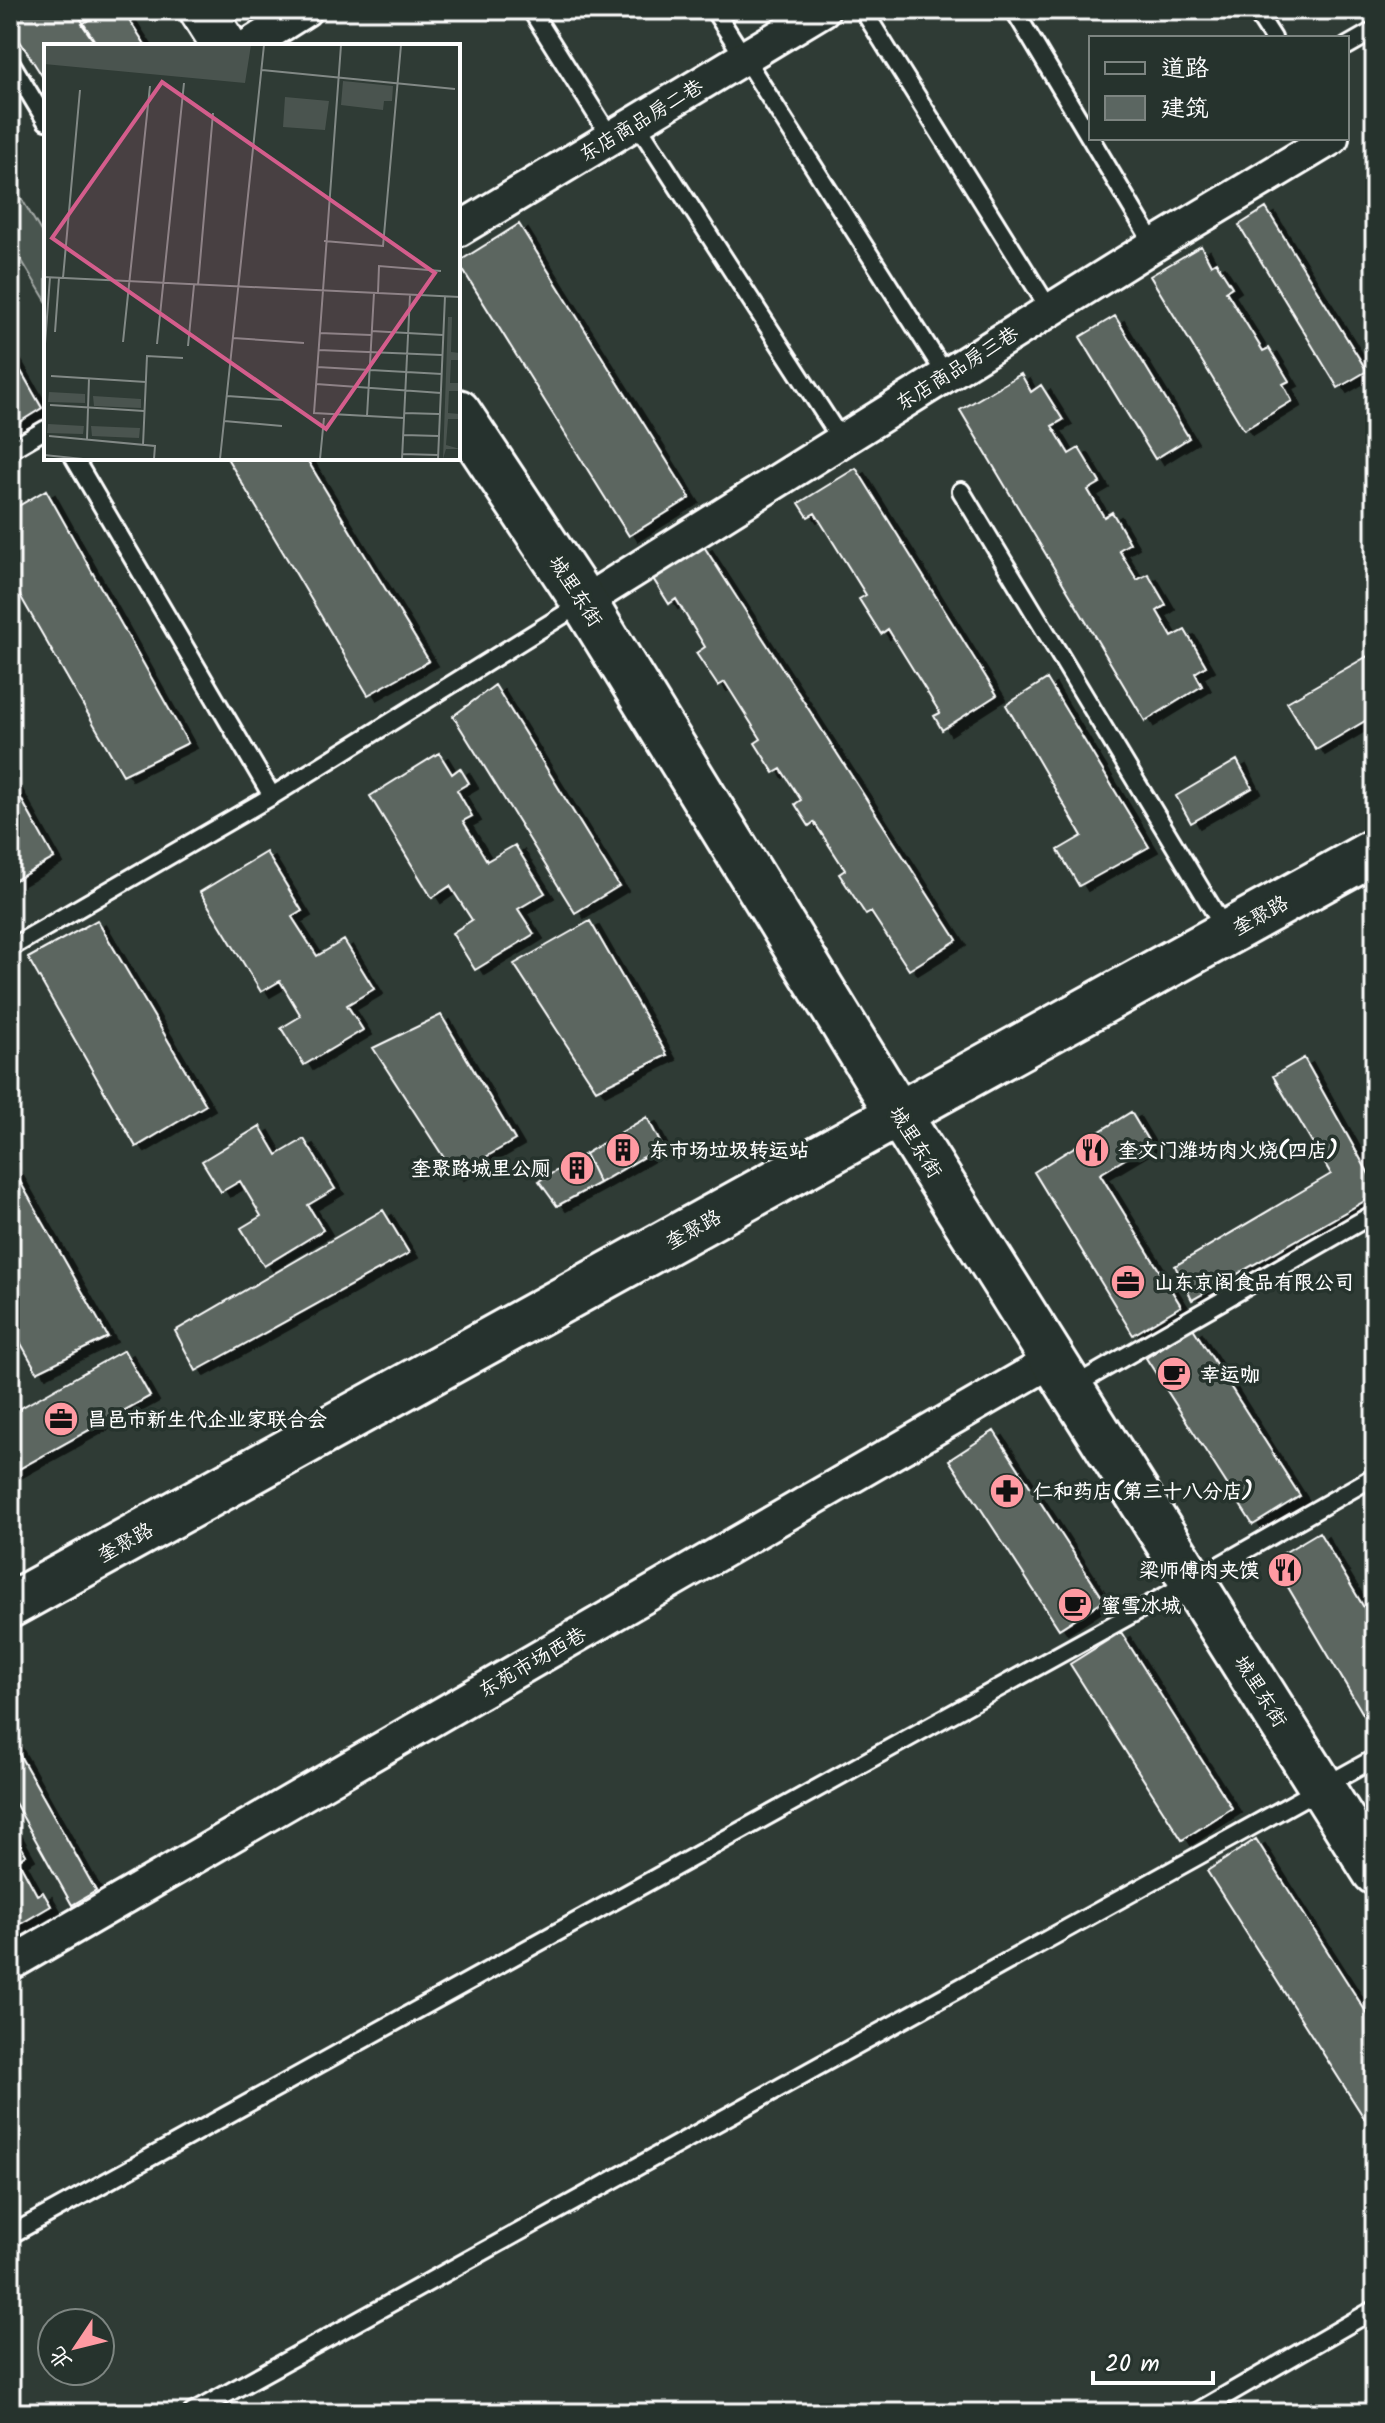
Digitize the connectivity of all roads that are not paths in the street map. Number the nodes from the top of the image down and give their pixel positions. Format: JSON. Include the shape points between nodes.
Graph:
{"nodes":[{"id":1,"x":202,"y":10,"type":"edge"},
{"id":2,"x":305,"y":10,"type":"edge"},
{"id":3,"x":531,"y":10,"type":"edge"},
{"id":4,"x":714,"y":10,"type":"edge"},
{"id":5,"x":823,"y":10,"type":"edge"},
{"id":6,"x":863,"y":10,"type":"edge"},
{"id":7,"x":1014,"y":10,"type":"edge"},
{"id":8,"x":1255,"y":10,"type":"edge"},
{"id":9,"x":1375,"y":30,"type":"edge"},
{"id":10,"x":1272,"y":36,"type":"edge"},
{"id":11,"x":224,"y":44,"type":"edge"},
{"id":12,"x":251,"y":44,"type":"edge"},
{"id":13,"x":1349,"y":45,"type":"edge"},
{"id":14,"x":744,"y":58,"type":"junction"},
{"id":15,"x":10,"y":61,"type":"edge"},
{"id":16,"x":44,"y":118,"type":"edge"},
{"id":17,"x":624,"y":130,"type":"junction"},
{"id":18,"x":1089,"y":136,"type":"edge"},
{"id":19,"x":1091,"y":140,"type":"edge"},
{"id":20,"x":1329,"y":140,"type":"edge"},
{"id":21,"x":460,"y":229,"type":"edge"},
{"id":22,"x":1154,"y":245,"type":"junction"},
{"id":23,"x":1050,"y":310,"type":"junction"},
{"id":24,"x":946,"y":375,"type":"junction"},
{"id":25,"x":460,"y":415,"type":"edge"},
{"id":26,"x":44,"y":430,"type":"edge"},
{"id":27,"x":842,"y":441,"type":"junction"},
{"id":28,"x":10,"y":450,"type":"edge"},
{"id":29,"x":75,"y":460,"type":"edge"},
{"id":30,"x":961,"y":491,"type":"dead end"},
{"id":31,"x":584,"y":602,"type":"junction"},
{"id":32,"x":272,"y":796,"type":"junction"},
{"id":33,"x":1375,"y":851,"type":"edge"},
{"id":34,"x":1227,"y":933,"type":"junction"},
{"id":35,"x":10,"y":948,"type":"edge"},
{"id":36,"x":899,"y":1115,"type":"junction"},
{"id":37,"x":1375,"y":1213,"type":"edge"},
{"id":38,"x":1062,"y":1374,"type":"junction"},
{"id":39,"x":1375,"y":1476,"type":"edge"},
{"id":40,"x":1192,"y":1581,"type":"junction"},
{"id":41,"x":10,"y":1605,"type":"edge"},
{"id":42,"x":1375,"y":1758,"type":"edge"},
{"id":43,"x":1322,"y":1788,"type":"junction"},
{"id":44,"x":1375,"y":1872,"type":"edge"},
{"id":45,"x":10,"y":1964,"type":"edge"},
{"id":46,"x":10,"y":2235,"type":"edge"},
{"id":47,"x":1375,"y":2309,"type":"edge"},
{"id":48,"x":192,"y":2413,"type":"edge"},
{"id":49,"x":1195,"y":2413,"type":"edge"}],
"edges":[{"from":1,"to":11,"type":"street"},
{"from":2,"to":12,"type":"street"},
{"from":3,"to":17,"type":"lane"},
{"from":4,"to":14,"type":"lane"},
{"from":5,"to":14,"type":"street","name":"东店商品房二巷"},
{"from":6,"to":23,"type":"lane"},
{"from":7,"to":18,"type":"lane"},
{"from":8,"to":10,"type":"lane"},
{"from":9,"to":13,"type":"lane"},
{"from":14,"to":17,"type":"street","name":"东店商品房二巷"},
{"from":14,"to":24,"type":"lane"},
{"from":15,"to":16,"type":"lane"},
{"from":17,"to":21,"type":"street","name":"东店商品房二巷"},
{"from":17,"to":27,"type":"lane"},
{"from":19,"to":22,"type":"lane"},
{"from":20,"to":22,"type":"street","name":"东店商品房三巷"},
{"from":22,"to":23,"type":"street","name":"东店商品房三巷"},
{"from":23,"to":24,"type":"street","name":"东店商品房三巷"},
{"from":24,"to":27,"type":"street","name":"东店商品房三巷"},
{"from":25,"to":31,"type":"street","name":"城里东街"},
{"from":26,"to":28,"type":"lane"},
{"from":27,"to":31,"type":"street","name":"东店商品房三巷"},
{"from":29,"to":32,"type":"lane"},
{"from":30,"to":34,"type":"lane"},
{"from":31,"to":32,"type":"lane"},
{"from":31,"to":36,"type":"street","name":"城里东街"},
{"from":32,"to":35,"type":"lane"},
{"from":33,"to":34,"type":"street","name":"奎聚路"},
{"from":34,"to":36,"type":"street","name":"奎聚路"},
{"from":36,"to":38,"type":"street","name":"城里东街"},
{"from":36,"to":41,"type":"street","name":"奎聚路"},
{"from":37,"to":38,"type":"lane"},
{"from":38,"to":40,"type":"street","name":"城里东街"},
{"from":38,"to":45,"type":"street","name":"东苑市场西巷"},
{"from":39,"to":40,"type":"lane"},
{"from":40,"to":43,"type":"street","name":"城里东街"},
{"from":40,"to":46,"type":"lane"},
{"from":42,"to":43,"type":"lane"},
{"from":43,"to":44,"type":"street","name":"城里东街"},
{"from":43,"to":48,"type":"lane"},
{"from":47,"to":49,"type":"lane"}]}
